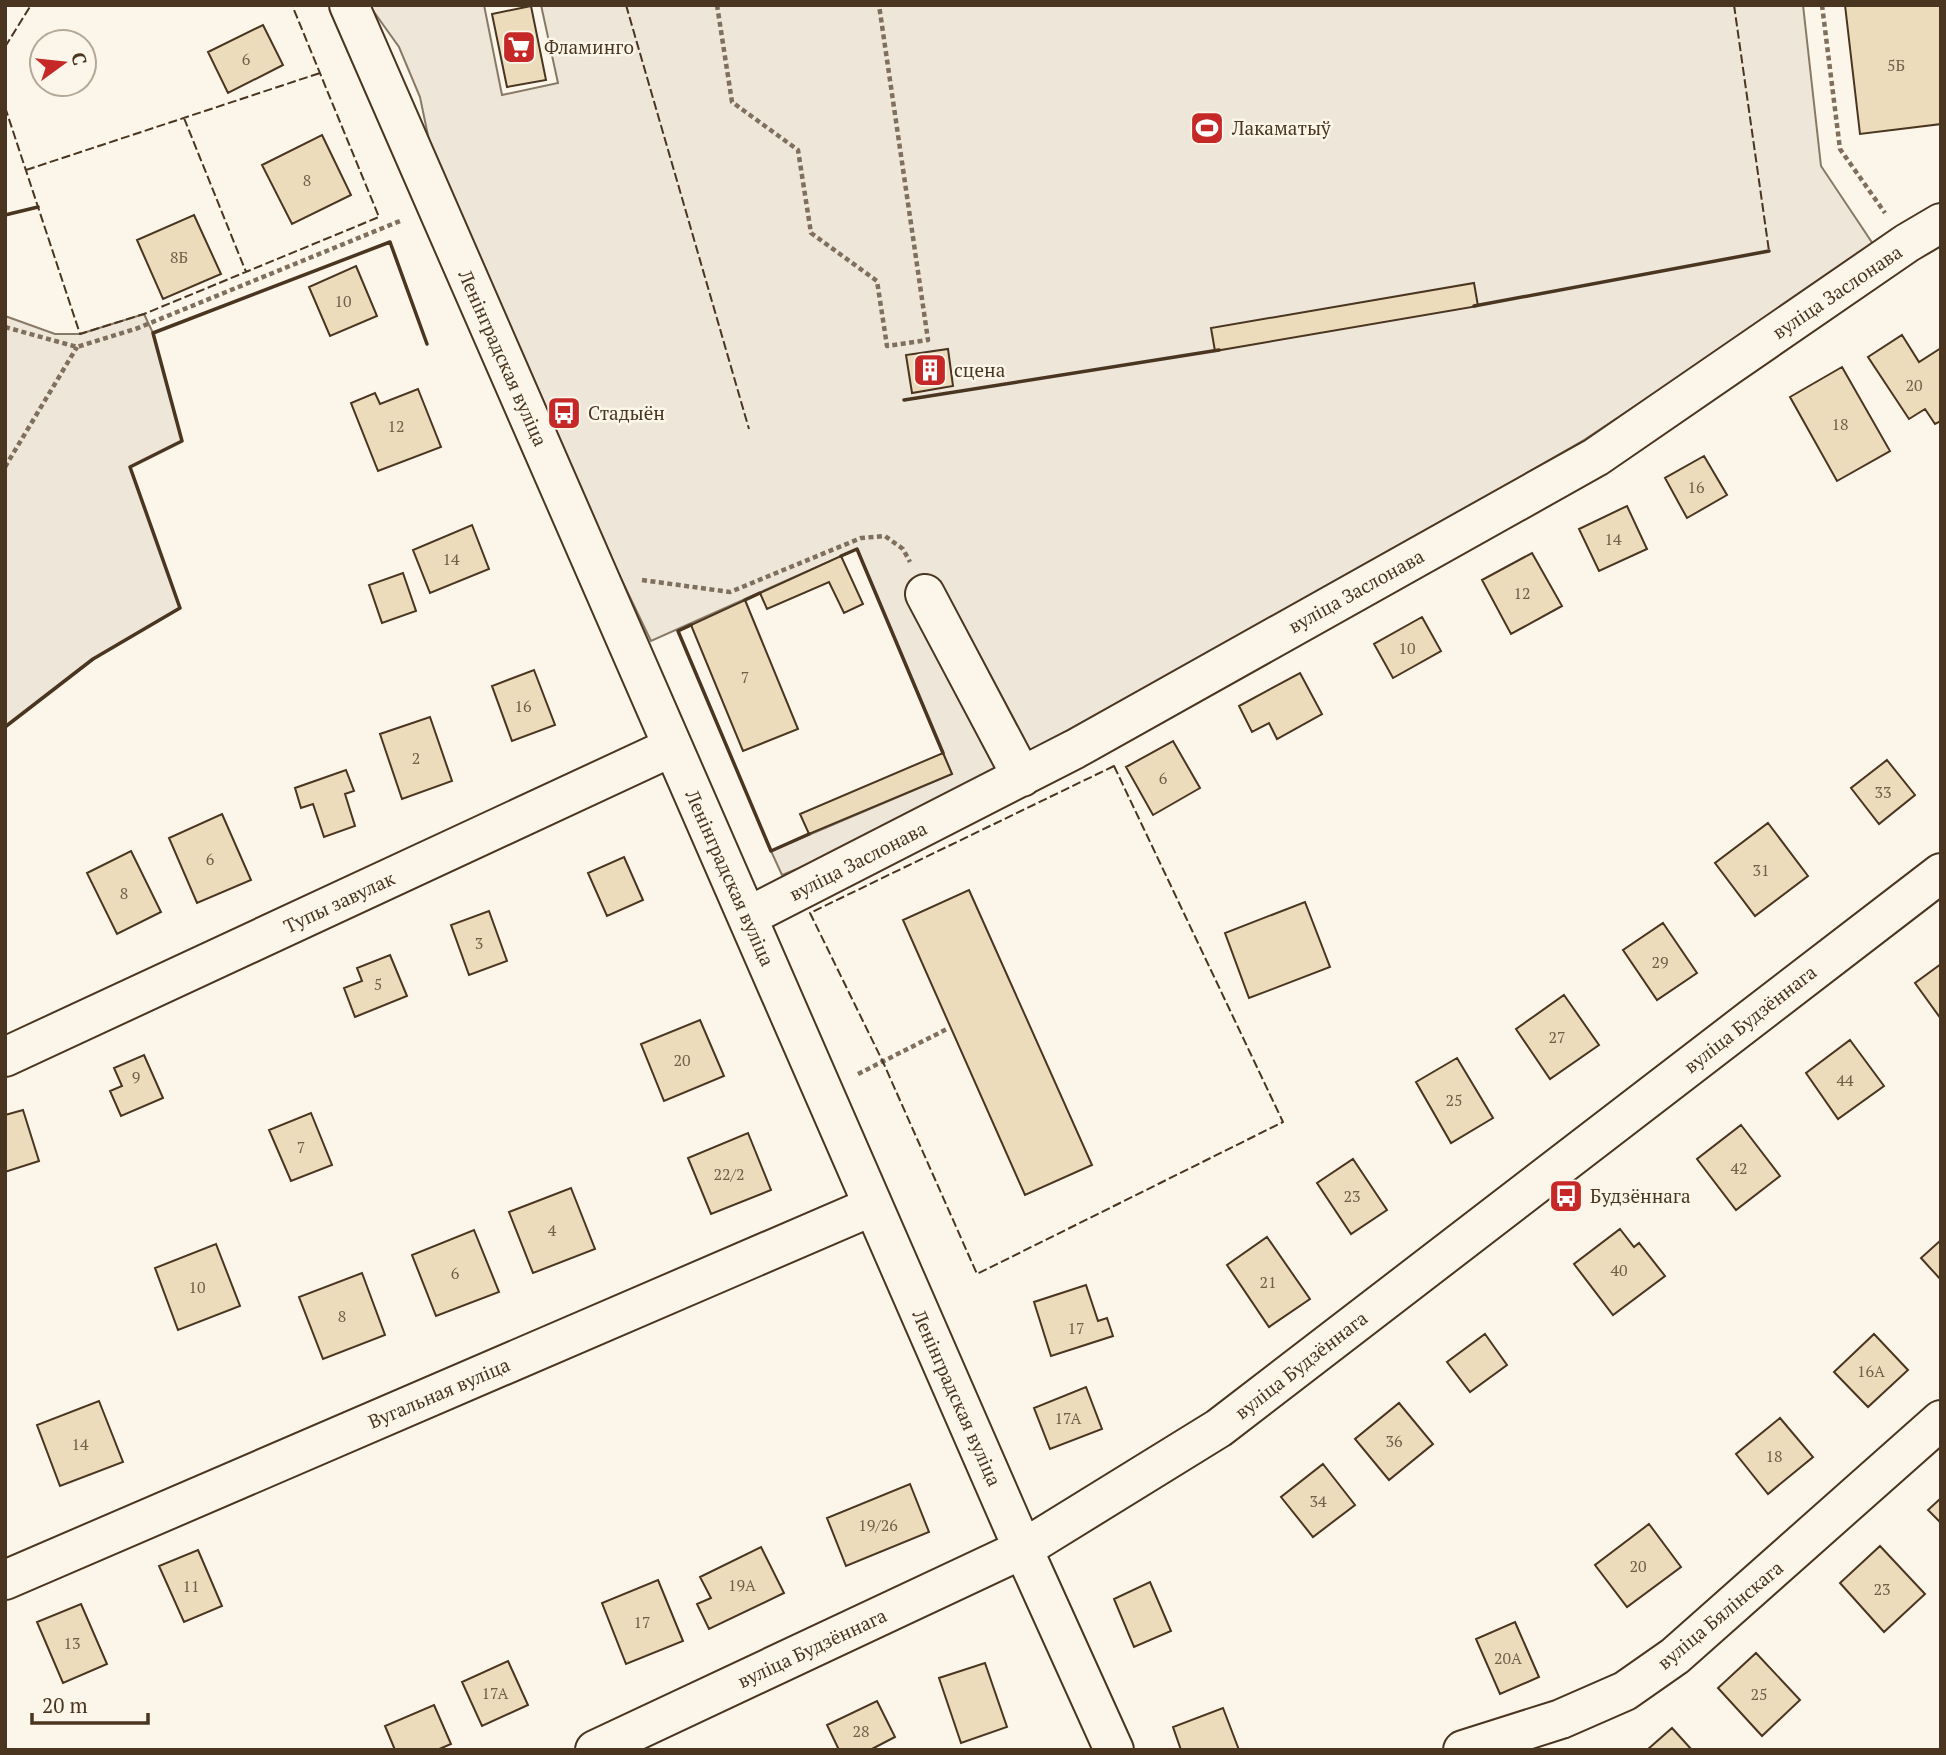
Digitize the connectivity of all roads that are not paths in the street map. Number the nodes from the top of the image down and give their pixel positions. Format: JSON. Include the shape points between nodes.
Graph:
{"nodes":[{"id":1,"x":349,"y":5,"type":"edge"},
{"id":2,"x":1941,"y":223,"type":"edge"},
{"id":3,"x":925,"y":594,"type":"road end"},
{"id":4,"x":672,"y":747,"type":"junction"},
{"id":5,"x":1022,"y":777,"type":"junction"},
{"id":6,"x":1941,"y":873,"type":"edge"},
{"id":7,"x":747,"y":917,"type":"junction"},
{"id":8,"x":5,"y":1057,"type":"edge"},
{"id":9,"x":873,"y":1206,"type":"junction"},
{"id":10,"x":1941,"y":1420,"type":"edge"},
{"id":11,"x":1023,"y":1549,"type":"junction"},
{"id":12,"x":5,"y":1580,"type":"edge"},
{"id":13,"x":594,"y":1750,"type":"edge"},
{"id":14,"x":1114,"y":1750,"type":"edge"},
{"id":15,"x":1463,"y":1750,"type":"edge"}],
"edges":[{"from":1,"to":4,"type":"street","name":"Ленінградская вуліца"},
{"from":2,"to":5,"type":"street","name":"вуліца Заслонава","via":[[1596,457]]},
{"from":3,"to":5,"type":"street"},
{"from":4,"to":7,"type":"street","name":"Ленінградская вуліца"},
{"from":4,"to":8,"type":"street","name":"Тупы завулак"},
{"from":5,"to":7,"type":"street","name":"вуліца Заслонава"},
{"from":6,"to":11,"type":"street","name":"вуліца Будзённага","via":[[1219,1427]]},
{"from":7,"to":9,"type":"street","name":"Ленінградская вуліца"},
{"from":9,"to":11,"type":"street","name":"Ленінградская вуліца"},
{"from":9,"to":12,"type":"street","name":"Вугальная вуліца"},
{"from":10,"to":15,"type":"street","name":"вуліца Бялінскага","via":[[1665,1663],[1625,1691],[1561,1719]]},
{"from":11,"to":13,"type":"street","name":"вуліца Будзённага"},
{"from":11,"to":14,"type":"street","name":"Ленінградская вуліца"}]}
